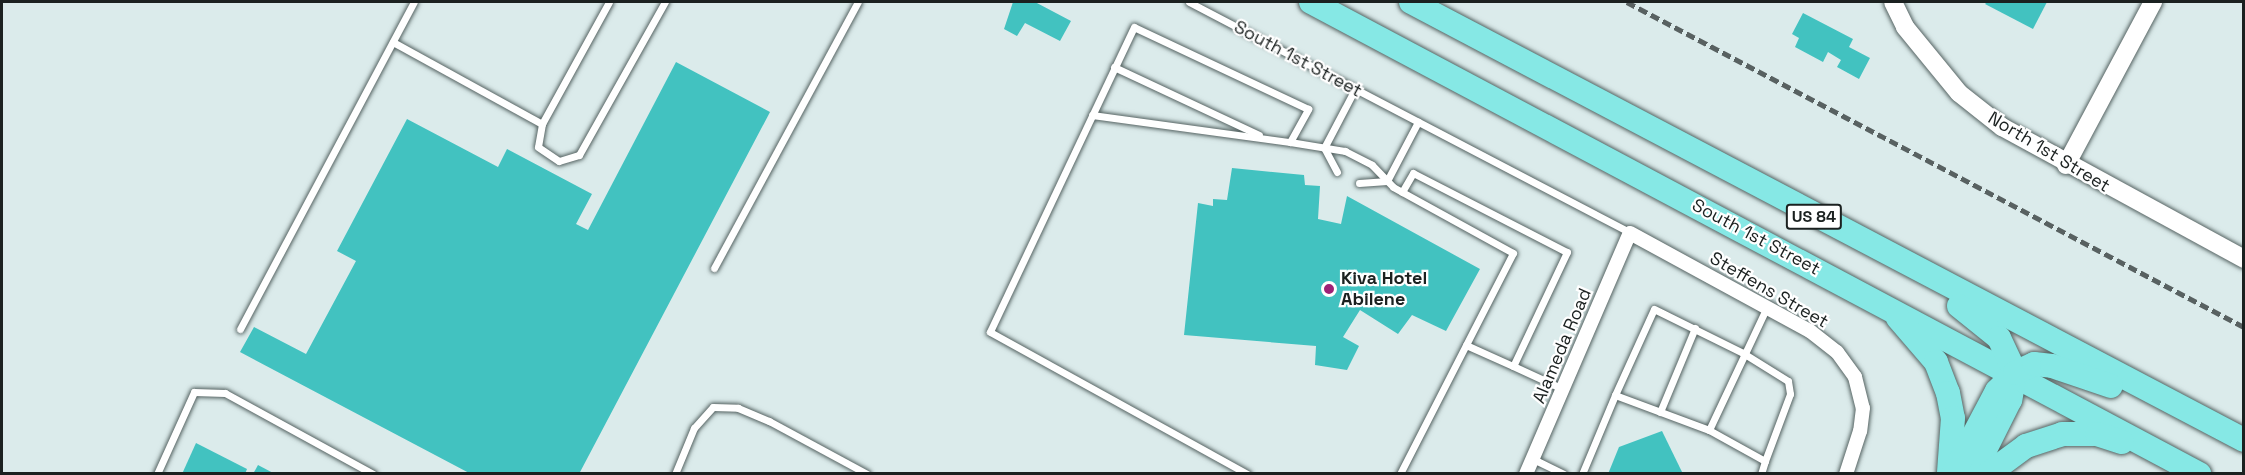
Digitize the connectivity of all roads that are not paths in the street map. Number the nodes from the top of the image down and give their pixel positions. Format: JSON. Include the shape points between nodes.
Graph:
{"nodes":[{"id":1,"x":414,"y":2,"type":"edge"},
{"id":2,"x":609,"y":2,"type":"edge"},
{"id":3,"x":665,"y":2,"type":"edge"},
{"id":4,"x":858,"y":2,"type":"edge"},
{"id":5,"x":1189,"y":2,"type":"edge"},
{"id":6,"x":1311,"y":2,"type":"edge"},
{"id":7,"x":1411,"y":2,"type":"edge"},
{"id":8,"x":1893,"y":2,"type":"edge"},
{"id":9,"x":2153,"y":2,"type":"edge"},
{"id":10,"x":393,"y":42,"type":"junction"},
{"id":11,"x":1114,"y":67,"type":"junction"},
{"id":12,"x":1355,"y":89,"type":"junction"},
{"id":13,"x":1092,"y":115,"type":"junction"},
{"id":14,"x":1418,"y":122,"type":"junction"},
{"id":15,"x":542,"y":124,"type":"junction"},
{"id":16,"x":1267,"y":139,"type":"junction"},
{"id":17,"x":1290,"y":142,"type":"junction"},
{"id":18,"x":1324,"y":148,"type":"junction"},
{"id":19,"x":2067,"y":165,"type":"junction"},
{"id":20,"x":1337,"y":172,"type":"dead end"},
{"id":21,"x":1387,"y":181,"type":"junction"},
{"id":22,"x":1359,"y":183,"type":"dead end"},
{"id":23,"x":1402,"y":192,"type":"junction"},
{"id":24,"x":1630,"y":233,"type":"junction"},
{"id":25,"x":1875,"y":249,"type":"junction"},
{"id":26,"x":2244,"y":259,"type":"edge"},
{"id":27,"x":714,"y":268,"type":"dead end"},
{"id":28,"x":1767,"y":307,"type":"junction"},
{"id":29,"x":1888,"y":307,"type":"junction"},
{"id":30,"x":1695,"y":328,"type":"junction"},
{"id":31,"x":240,"y":329,"type":"dead end"},
{"id":32,"x":1466,"y":345,"type":"junction"},
{"id":33,"x":1743,"y":353,"type":"junction"},
{"id":34,"x":1513,"y":366,"type":"junction"},
{"id":35,"x":2015,"y":373,"type":"junction"},
{"id":36,"x":1563,"y":389,"type":"junction"},
{"id":37,"x":1615,"y":395,"type":"junction"},
{"id":38,"x":1660,"y":412,"type":"junction"},
{"id":39,"x":2219,"y":428,"type":"junction"},
{"id":40,"x":1709,"y":430,"type":"junction"},
{"id":41,"x":2244,"y":440,"type":"edge"},
{"id":42,"x":2162,"y":454,"type":"junction"},
{"id":43,"x":1533,"y":459,"type":"junction"},
{"id":44,"x":1765,"y":461,"type":"junction"},
{"id":45,"x":157,"y":474,"type":"edge"},
{"id":46,"x":373,"y":474,"type":"edge"},
{"id":47,"x":675,"y":474,"type":"edge"},
{"id":48,"x":867,"y":474,"type":"edge"},
{"id":49,"x":1247,"y":474,"type":"edge"},
{"id":50,"x":1400,"y":474,"type":"edge"},
{"id":51,"x":1526,"y":474,"type":"edge"},
{"id":52,"x":1564,"y":474,"type":"edge"},
{"id":53,"x":1582,"y":474,"type":"edge"},
{"id":54,"x":1761,"y":474,"type":"edge"},
{"id":55,"x":1846,"y":474,"type":"edge"},
{"id":56,"x":1951,"y":474,"type":"edge"},
{"id":57,"x":1973,"y":474,"type":"edge"},
{"id":58,"x":1988,"y":474,"type":"edge"},
{"id":59,"x":2199,"y":474,"type":"edge"}],
"edges":[{"from":1,"to":10,"type":"lane"},
{"from":2,"to":15,"type":"lane"},
{"from":3,"to":15,"type":"lane","via":[[579,155],[559,161],[544,155],[538,147]]},
{"from":4,"to":27,"type":"lane"},
{"from":5,"to":12,"type":"lane","name":"South 1st Street"},
{"from":6,"to":29,"type":"highway","name":"South 1st Street","number":"US 84"},
{"from":7,"to":25,"type":"highway","number":"US 84"},
{"from":8,"to":19,"type":"main road","name":"North 1st Street","via":[[1905,27],[1959,93],[2002,127]]},
{"from":9,"to":19,"type":"main road"},
{"from":10,"to":15,"type":"lane"},
{"from":10,"to":31,"type":"lane"},
{"from":11,"to":13,"type":"lane"},
{"from":11,"to":16,"type":"lane"},
{"from":11,"to":17,"type":"lane","via":[[1134,27],[1308,109]]},
{"from":12,"to":14,"type":"lane","name":"South 1st Street"},
{"from":12,"to":18,"type":"lane"},
{"from":13,"to":16,"type":"lane"},
{"from":13,"to":49,"type":"lane","via":[[990,332]]},
{"from":14,"to":21,"type":"lane"},
{"from":14,"to":24,"type":"lane","name":"South 1st Street"},
{"from":16,"to":17,"type":"lane"},
{"from":17,"to":18,"type":"lane"},
{"from":18,"to":20,"type":"lane"},
{"from":18,"to":21,"type":"lane","via":[[1345,151],[1372,165]]},
{"from":19,"to":26,"type":"main road","name":"North 1st Street"},
{"from":21,"to":22,"type":"lane"},
{"from":21,"to":23,"type":"lane"},
{"from":23,"to":32,"type":"lane","via":[[1513,253]]},
{"from":23,"to":34,"type":"lane","via":[[1413,173],[1567,252]]},
{"from":24,"to":28,"type":"street","name":"Steffens Street"},
{"from":24,"to":36,"type":"street","name":"Alameda Road"},
{"from":25,"to":35,"type":"highway","via":[[1980,321],[1998,338]]},
{"from":25,"to":39,"type":"highway","number":"US 84"},
{"from":28,"to":33,"type":"lane"},
{"from":28,"to":55,"type":"street","name":"Steffens Street","via":[[1837,352],[1855,377],[1863,408]]},
{"from":29,"to":35,"type":"highway","name":"South 1st Street"},
{"from":29,"to":56,"type":"highway","number":"US 84","via":[[1936,362],[1948,393],[1953,418]]},
{"from":30,"to":33,"type":"lane"},
{"from":30,"to":37,"type":"lane","via":[[1654,309]]},
{"from":30,"to":38,"type":"lane"},
{"from":32,"to":34,"type":"lane"},
{"from":32,"to":50,"type":"lane"},
{"from":33,"to":40,"type":"lane"},
{"from":33,"to":44,"type":"lane","via":[[1788,381],[1790,394]]},
{"from":34,"to":36,"type":"lane"},
{"from":35,"to":39,"type":"highway","via":[[2034,364],[2052,366]]},
{"from":35,"to":42,"type":"highway","name":"South 1st Street"},
{"from":35,"to":56,"type":"highway","via":[[1997,391]]},
{"from":35,"to":57,"type":"highway","via":[[2010,400]]},
{"from":36,"to":43,"type":"street","name":"Alameda Road"},
{"from":37,"to":38,"type":"lane"},
{"from":37,"to":53,"type":"lane"},
{"from":38,"to":40,"type":"lane"},
{"from":39,"to":41,"type":"highway","number":"US 84"},
{"from":40,"to":44,"type":"lane"},
{"from":42,"to":58,"type":"highway","via":[[2097,434],[2062,434],[2026,446]]},
{"from":42,"to":59,"type":"highway","name":"South 1st Street"},
{"from":43,"to":51,"type":"street","name":"Alameda Road"},
{"from":43,"to":52,"type":"lane"},
{"from":44,"to":54,"type":"lane"},
{"from":45,"to":46,"type":"lane","via":[[194,392],[225,393]]},
{"from":47,"to":48,"type":"lane","via":[[694,428],[713,407],[738,408],[769,420]]}]}
